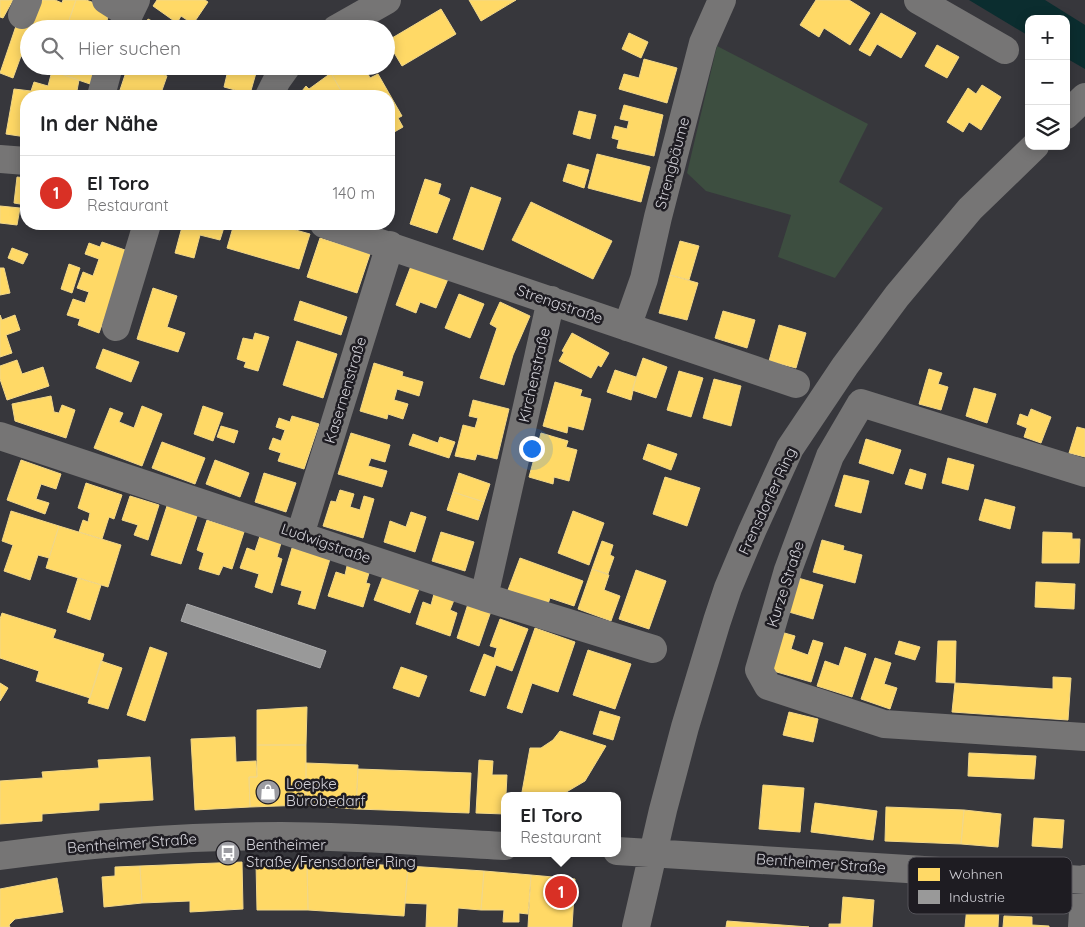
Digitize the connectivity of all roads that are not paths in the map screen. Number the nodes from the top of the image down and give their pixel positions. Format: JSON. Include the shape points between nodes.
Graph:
{"nodes":[{"id":1,"x":386,"y":0,"type":"edge"},
{"id":2,"x":722,"y":0,"type":"edge"},
{"id":3,"x":918,"y":0,"type":"edge"},
{"id":4,"x":352,"y":20,"type":"edge"},
{"id":5,"x":1005,"y":50,"type":"dead end"},
{"id":6,"x":107,"y":75,"type":"edge"},
{"id":7,"x":281,"y":75,"type":"edge"},
{"id":8,"x":103,"y":90,"type":"edge"},
{"id":9,"x":272,"y":90,"type":"edge"},
{"id":10,"x":1030,"y":150,"type":"edge"},
{"id":11,"x":0,"y":159,"type":"edge"},
{"id":12,"x":20,"y":161,"type":"edge"},
{"id":13,"x":145,"y":230,"type":"edge"},
{"id":14,"x":343,"y":230,"type":"edge"},
{"id":15,"x":390,"y":245,"type":"junction"},
{"id":16,"x":551,"y":300,"type":"junction"},
{"id":17,"x":116,"y":326,"type":"dead end"},
{"id":18,"x":627,"y":327,"type":"junction"},
{"id":19,"x":796,"y":384,"type":"dead end"},
{"id":20,"x":0,"y":436,"type":"edge"},
{"id":21,"x":1085,"y":473,"type":"edge"},
{"id":22,"x":300,"y":535,"type":"junction"},
{"id":23,"x":484,"y":597,"type":"junction"},
{"id":24,"x":653,"y":649,"type":"dead end"},
{"id":25,"x":1085,"y":737,"type":"edge"},
{"id":26,"x":501,"y":846,"type":"edge"},
{"id":27,"x":621,"y":851,"type":"edge"},
{"id":28,"x":652,"y":853,"type":"junction"},
{"id":29,"x":0,"y":856,"type":"edge"},
{"id":30,"x":908,"y":868,"type":"edge"},
{"id":31,"x":1072,"y":878,"type":"edge"},
{"id":32,"x":1085,"y":879,"type":"edge"},
{"id":33,"x":636,"y":927,"type":"edge"},
{"id":34,"x":1082,"y":927,"type":"edge"}],
"edges":[{"from":1,"to":4,"type":"street"},
{"from":2,"to":18,"type":"street","name":"Strengbäume","via":[[703,43],[644,279]]},
{"from":3,"to":5,"type":"street"},
{"from":6,"to":8,"type":"street"},
{"from":7,"to":9,"type":"street"},
{"from":10,"to":28,"type":"street","name":"Frensdorfer Ring","via":[[970,209],[897,296],[790,448],[728,588],[685,727]]},
{"from":11,"to":12,"type":"street"},
{"from":13,"to":17,"type":"street"},
{"from":14,"to":15,"type":"street","name":"Strengstraße"},
{"from":15,"to":16,"type":"street","name":"Strengstraße"},
{"from":15,"to":22,"type":"street","name":"Kasernenstraße"},
{"from":16,"to":18,"type":"street","name":"Strengstraße"},
{"from":16,"to":23,"type":"street","name":"Kirchenstraße"},
{"from":18,"to":19,"type":"street","name":"Strengstraße"},
{"from":20,"to":22,"type":"street","name":"Ludwigstraße"},
{"from":21,"to":25,"type":"street","name":"Kurze Straße","via":[[861,403],[830,456],[788,570],[759,670],[768,686],[884,724]]},
{"from":22,"to":23,"type":"street","name":"Ludwigstraße"},
{"from":23,"to":24,"type":"street","name":"Ludwigstraße"},
{"from":26,"to":29,"type":"street","name":"Bentheimer Straße","via":[[338,837],[229,836]]},
{"from":27,"to":28,"type":"street","name":"Bentheimer Straße"},
{"from":28,"to":30,"type":"street","name":"Bentheimer Straße"},
{"from":28,"to":33,"type":"street","name":"Frensdorfer Ring"},
{"from":31,"to":32,"type":"street","name":"Bentheimer Straße"},
{"from":32,"to":34,"type":"street"}]}
